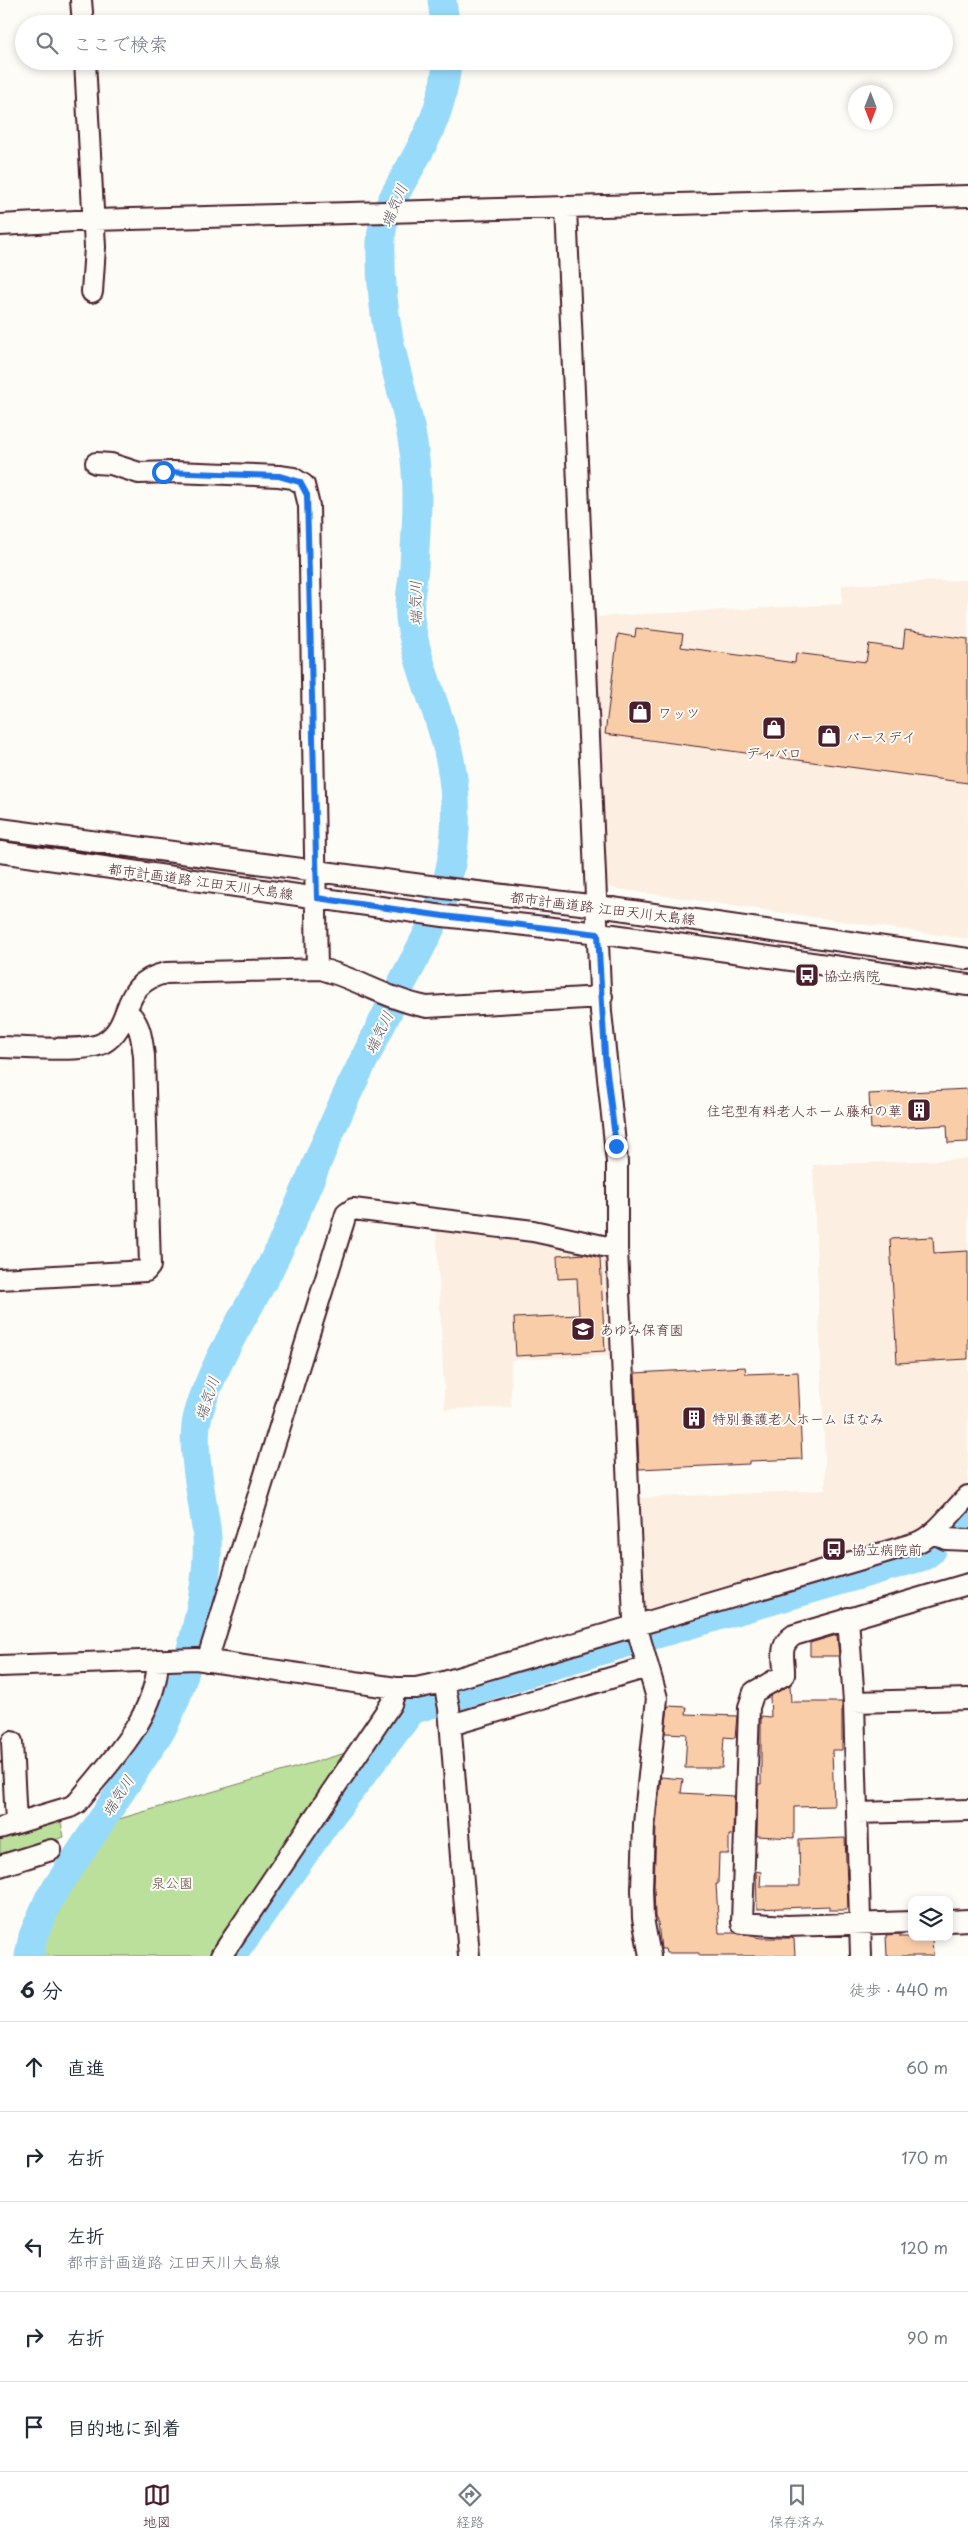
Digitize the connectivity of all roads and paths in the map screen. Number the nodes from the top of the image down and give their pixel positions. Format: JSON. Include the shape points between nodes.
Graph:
{"nodes":[{"id":1,"x":81,"y":0,"type":"edge"},
{"id":2,"x":82,"y":15,"type":"edge"},
{"id":3,"x":86,"y":70,"type":"edge"},
{"id":4,"x":968,"y":196,"type":"edge"},
{"id":5,"x":566,"y":208,"type":"junction"},
{"id":6,"x":94,"y":220,"type":"junction"},
{"id":7,"x":0,"y":225,"type":"edge"},
{"id":8,"x":92,"y":292,"type":"dead end"},
{"id":9,"x":96,"y":463,"type":"dead end"},
{"id":10,"x":0,"y":829,"type":"edge"},
{"id":11,"x":0,"y":852,"type":"edge"},
{"id":12,"x":316,"y":871,"type":"junction"},
{"id":13,"x":317,"y":898,"type":"junction"},
{"id":14,"x":598,"y":906,"type":"junction"},
{"id":15,"x":598,"y":934,"type":"junction"},
{"id":16,"x":968,"y":959,"type":"edge"},
{"id":17,"x":317,"y":968,"type":"junction"},
{"id":18,"x":968,"y":985,"type":"edge"},
{"id":19,"x":602,"y":997,"type":"junction"},
{"id":20,"x":126,"y":1011,"type":"junction"},
{"id":21,"x":0,"y":1047,"type":"edge"},
{"id":22,"x":616,"y":1249,"type":"junction"},
{"id":23,"x":0,"y":1279,"type":"edge"},
{"id":24,"x":968,"y":1496,"type":"edge"},
{"id":25,"x":934,"y":1533,"type":"junction"},
{"id":26,"x":968,"y":1540,"type":"edge"},
{"id":27,"x":968,"y":1584,"type":"edge"},
{"id":28,"x":848,"y":1618,"type":"junction"},
{"id":29,"x":638,"y":1633,"type":"junction"},
{"id":30,"x":166,"y":1659,"type":"junction"},
{"id":31,"x":202,"y":1660,"type":"junction"},
{"id":32,"x":0,"y":1666,"type":"edge"},
{"id":33,"x":648,"y":1667,"type":"junction"},
{"id":34,"x":396,"y":1688,"type":"junction"},
{"id":35,"x":968,"y":1699,"type":"edge"},
{"id":36,"x":448,"y":1702,"type":"junction"},
{"id":37,"x":854,"y":1702,"type":"junction"},
{"id":38,"x":12,"y":1742,"type":"dead end"},
{"id":39,"x":968,"y":1810,"type":"edge"},
{"id":40,"x":857,"y":1813,"type":"junction"},
{"id":41,"x":8,"y":1825,"type":"edge"},
{"id":42,"x":52,"y":1850,"type":"dead end"},
{"id":43,"x":0,"y":1866,"type":"edge"},
{"id":44,"x":968,"y":1920,"type":"edge"},
{"id":45,"x":953,"y":1921,"type":"edge"},
{"id":46,"x":908,"y":1922,"type":"edge"},
{"id":47,"x":860,"y":1924,"type":"junction"},
{"id":48,"x":221,"y":1956,"type":"edge"},
{"id":49,"x":469,"y":1956,"type":"edge"},
{"id":50,"x":650,"y":1956,"type":"edge"},
{"id":51,"x":861,"y":1956,"type":"edge"}],
"edges":[{"from":1,"to":2,"type":"street"},
{"from":3,"to":6,"type":"street"},
{"from":4,"to":5,"type":"street"},
{"from":5,"to":6,"type":"street"},
{"from":5,"to":14,"type":"street"},
{"from":6,"to":7,"type":"street"},
{"from":6,"to":8,"type":"street"},
{"from":9,"to":12,"type":"street","via":[[140,473],[279,476],[293,478],[304,485],[309,506]]},
{"from":10,"to":12,"type":"street","name":"都市計画道路 江田天川大島線"},
{"from":11,"to":13,"type":"street","name":"都市計画道路 江田天川大島線"},
{"from":12,"to":13,"type":"street"},
{"from":12,"to":14,"type":"street","name":"都市計画道路 江田天川大島線"},
{"from":13,"to":15,"type":"street","name":"都市計画道路 江田天川大島線"},
{"from":13,"to":17,"type":"street"},
{"from":14,"to":15,"type":"street"},
{"from":14,"to":16,"type":"street","name":"都市計画道路 江田天川大島線"},
{"from":15,"to":18,"type":"street","name":"都市計画道路 江田天川大島線"},
{"from":15,"to":19,"type":"street"},
{"from":17,"to":19,"type":"street","via":[[402,1002],[427,1007]]},
{"from":17,"to":20,"type":"street","via":[[159,974],[138,987]]},
{"from":19,"to":22,"type":"street","via":[[617,1162]]},
{"from":20,"to":21,"type":"street","via":[[115,1032],[96,1046]]},
{"from":20,"to":23,"type":"street","via":[[138,1027],[144,1056],[150,1266],[146,1271]]},
{"from":22,"to":29,"type":"street"},
{"from":22,"to":31,"type":"street","via":[[482,1223],[349,1211]]},
{"from":24,"to":25,"type":"street","via":[[946,1516]]},
{"from":25,"to":26,"type":"street","via":[[946,1539]]},
{"from":25,"to":29,"type":"street","via":[[916,1543]]},
{"from":27,"to":28,"type":"street"},
{"from":28,"to":37,"type":"street"},
{"from":28,"to":47,"type":"street","via":[[788,1639],[782,1654],[784,1675],[754,1692],[751,1700],[740,1920],[745,1925]]},
{"from":29,"to":33,"type":"street"},
{"from":29,"to":36,"type":"street"},
{"from":30,"to":31,"type":"street"},
{"from":30,"to":32,"type":"street"},
{"from":30,"to":41,"type":"street","via":[[142,1721],[77,1803]]},
{"from":31,"to":34,"type":"street"},
{"from":33,"to":36,"type":"street"},
{"from":33,"to":50,"type":"street","via":[[657,1698],[644,1824],[642,1889]]},
{"from":34,"to":36,"type":"street","via":[[416,1688]]},
{"from":34,"to":48,"type":"street","via":[[391,1704]]},
{"from":35,"to":37,"type":"street"},
{"from":36,"to":49,"type":"street"},
{"from":37,"to":40,"type":"street"},
{"from":38,"to":41,"type":"street"},
{"from":39,"to":40,"type":"street"},
{"from":40,"to":47,"type":"street"},
{"from":42,"to":43,"type":"street"},
{"from":44,"to":45,"type":"street"},
{"from":46,"to":47,"type":"street"},
{"from":47,"to":51,"type":"street"}]}
